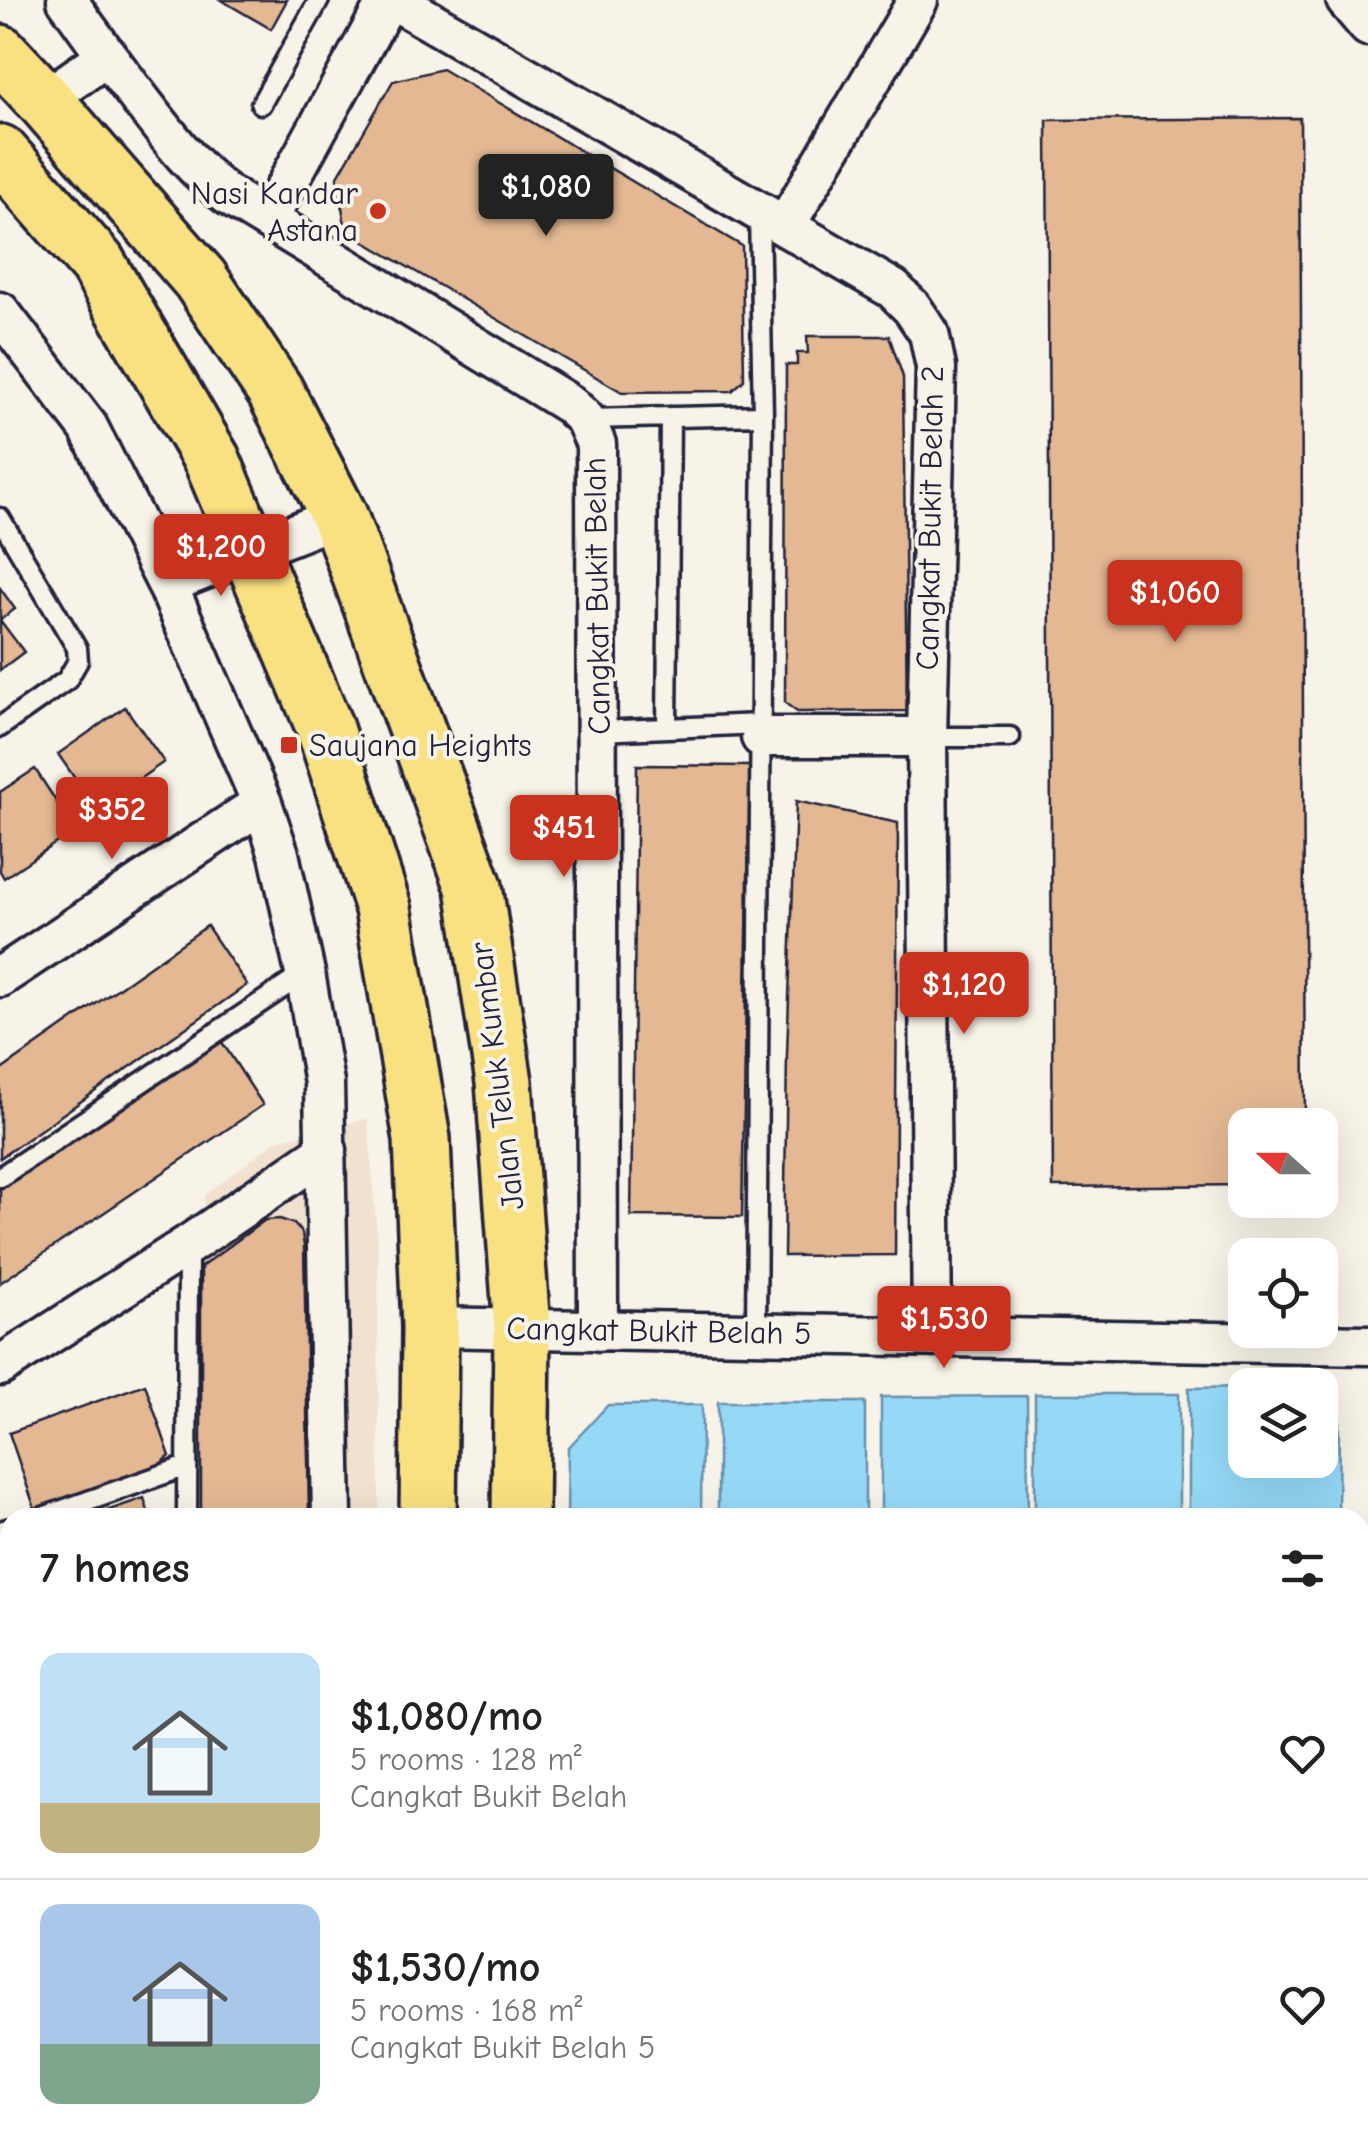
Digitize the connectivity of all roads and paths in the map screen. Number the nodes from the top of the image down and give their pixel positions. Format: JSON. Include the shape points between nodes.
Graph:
{"nodes":[{"id":1,"x":67,"y":0,"type":"edge"},
{"id":2,"x":318,"y":0,"type":"edge"},
{"id":3,"x":391,"y":0,"type":"edge"},
{"id":4,"x":918,"y":0,"type":"edge"},
{"id":5,"x":1346,"y":0,"type":"edge"},
{"id":6,"x":1368,"y":26,"type":"edge"},
{"id":7,"x":0,"y":54,"type":"edge"},
{"id":8,"x":106,"y":56,"type":"junction"},
{"id":9,"x":44,"y":100,"type":"junction"},
{"id":10,"x":262,"y":104,"type":"dead end"},
{"id":11,"x":0,"y":153,"type":"edge"},
{"id":12,"x":268,"y":218,"type":"junction"},
{"id":13,"x":772,"y":219,"type":"junction"},
{"id":14,"x":0,"y":312,"type":"edge"},
{"id":15,"x":763,"y":415,"type":"junction"},
{"id":16,"x":670,"y":416,"type":"junction"},
{"id":17,"x":585,"y":419,"type":"junction"},
{"id":18,"x":339,"y":516,"type":"junction"},
{"id":19,"x":0,"y":518,"type":"edge"},
{"id":20,"x":250,"y":551,"type":"junction"},
{"id":21,"x":166,"y":584,"type":"junction"},
{"id":22,"x":0,"y":727,"type":"edge"},
{"id":23,"x":666,"y":728,"type":"junction"},
{"id":24,"x":760,"y":730,"type":"junction"},
{"id":25,"x":598,"y":731,"type":"junction"},
{"id":26,"x":1010,"y":737,"type":"dead end"},
{"id":27,"x":927,"y":738,"type":"junction"},
{"id":28,"x":262,"y":803,"type":"junction"},
{"id":29,"x":306,"y":973,"type":"junction"},
{"id":30,"x":0,"y":977,"type":"edge"},
{"id":31,"x":327,"y":1150,"type":"junction"},
{"id":32,"x":0,"y":1177,"type":"edge"},
{"id":33,"x":188,"y":1244,"type":"junction"},
{"id":34,"x":430,"y":1327,"type":"junction"},
{"id":35,"x":522,"y":1328,"type":"junction"},
{"id":36,"x":598,"y":1330,"type":"junction"},
{"id":37,"x":756,"y":1334,"type":"junction"},
{"id":38,"x":932,"y":1336,"type":"junction"},
{"id":39,"x":1368,"y":1344,"type":"edge"},
{"id":40,"x":0,"y":1366,"type":"edge"},
{"id":41,"x":188,"y":1466,"type":"junction"},
{"id":42,"x":68,"y":1508,"type":"edge"},
{"id":43,"x":187,"y":1508,"type":"edge"},
{"id":44,"x":332,"y":1508,"type":"edge"},
{"id":45,"x":428,"y":1508,"type":"edge"},
{"id":46,"x":520,"y":1508,"type":"edge"}],
"edges":[{"from":1,"to":8,"type":"street","name":"Cangkat Bukit Belah"},
{"from":2,"to":10,"type":"lane"},
{"from":3,"to":12,"type":"street"},
{"from":3,"to":13,"type":"street","name":"Cangkat Bukit Belah 2"},
{"from":4,"to":13,"type":"street"},
{"from":5,"to":6,"type":"street"},
{"from":7,"to":9,"type":"highway","name":"Jalan Teluk Kumbar"},
{"from":8,"to":9,"type":"street"},
{"from":8,"to":12,"type":"street","name":"Cangkat Bukit Belah","via":[[202,176]]},
{"from":9,"to":18,"type":"highway","name":"Jalan Teluk Kumbar","via":[[200,279],[274,391]]},
{"from":11,"to":20,"type":"highway","via":[[97,263],[212,460]]},
{"from":12,"to":17,"type":"street","name":"Cangkat Bukit Belah"},
{"from":13,"to":15,"type":"lane"},
{"from":13,"to":27,"type":"street","name":"Cangkat Bukit Belah 2","via":[[893,289],[929,333],[936,367]]},
{"from":14,"to":21,"type":"street","via":[[88,427]]},
{"from":15,"to":16,"type":"lane"},
{"from":15,"to":24,"type":"lane"},
{"from":16,"to":17,"type":"lane"},
{"from":16,"to":23,"type":"lane"},
{"from":17,"to":25,"type":"street","name":"Cangkat Bukit Belah","via":[[596,444]]},
{"from":18,"to":20,"type":"street"},
{"from":18,"to":35,"type":"highway","name":"Jalan Teluk Kumbar","via":[[474,887],[504,1082]]},
{"from":19,"to":22,"type":"lane","via":[[77,648],[78,661],[67,680]]},
{"from":20,"to":21,"type":"street"},
{"from":20,"to":34,"type":"highway","via":[[324,726],[383,908],[422,1139]]},
{"from":21,"to":28,"type":"street"},
{"from":23,"to":24,"type":"lane"},
{"from":23,"to":25,"type":"lane"},
{"from":24,"to":27,"type":"street"},
{"from":24,"to":37,"type":"lane"},
{"from":25,"to":36,"type":"street","name":"Cangkat Bukit Belah"},
{"from":26,"to":27,"type":"lane"},
{"from":27,"to":38,"type":"street","name":"Cangkat Bukit Belah 2"},
{"from":28,"to":29,"type":"street"},
{"from":28,"to":30,"type":"street"},
{"from":29,"to":31,"type":"street"},
{"from":29,"to":32,"type":"lane"},
{"from":31,"to":33,"type":"street"},
{"from":31,"to":44,"type":"street"},
{"from":33,"to":40,"type":"street"},
{"from":33,"to":41,"type":"lane"},
{"from":34,"to":35,"type":"street","name":"Cangkat Bukit Belah 5"},
{"from":34,"to":45,"type":"highway"},
{"from":35,"to":36,"type":"street","name":"Cangkat Bukit Belah 5"},
{"from":35,"to":46,"type":"highway","name":"Jalan Teluk Kumbar"},
{"from":36,"to":37,"type":"street","name":"Cangkat Bukit Belah 5"},
{"from":37,"to":38,"type":"street","name":"Cangkat Bukit Belah 5"},
{"from":38,"to":39,"type":"street","name":"Cangkat Bukit Belah 5"},
{"from":41,"to":42,"type":"lane"},
{"from":41,"to":43,"type":"lane"}]}
